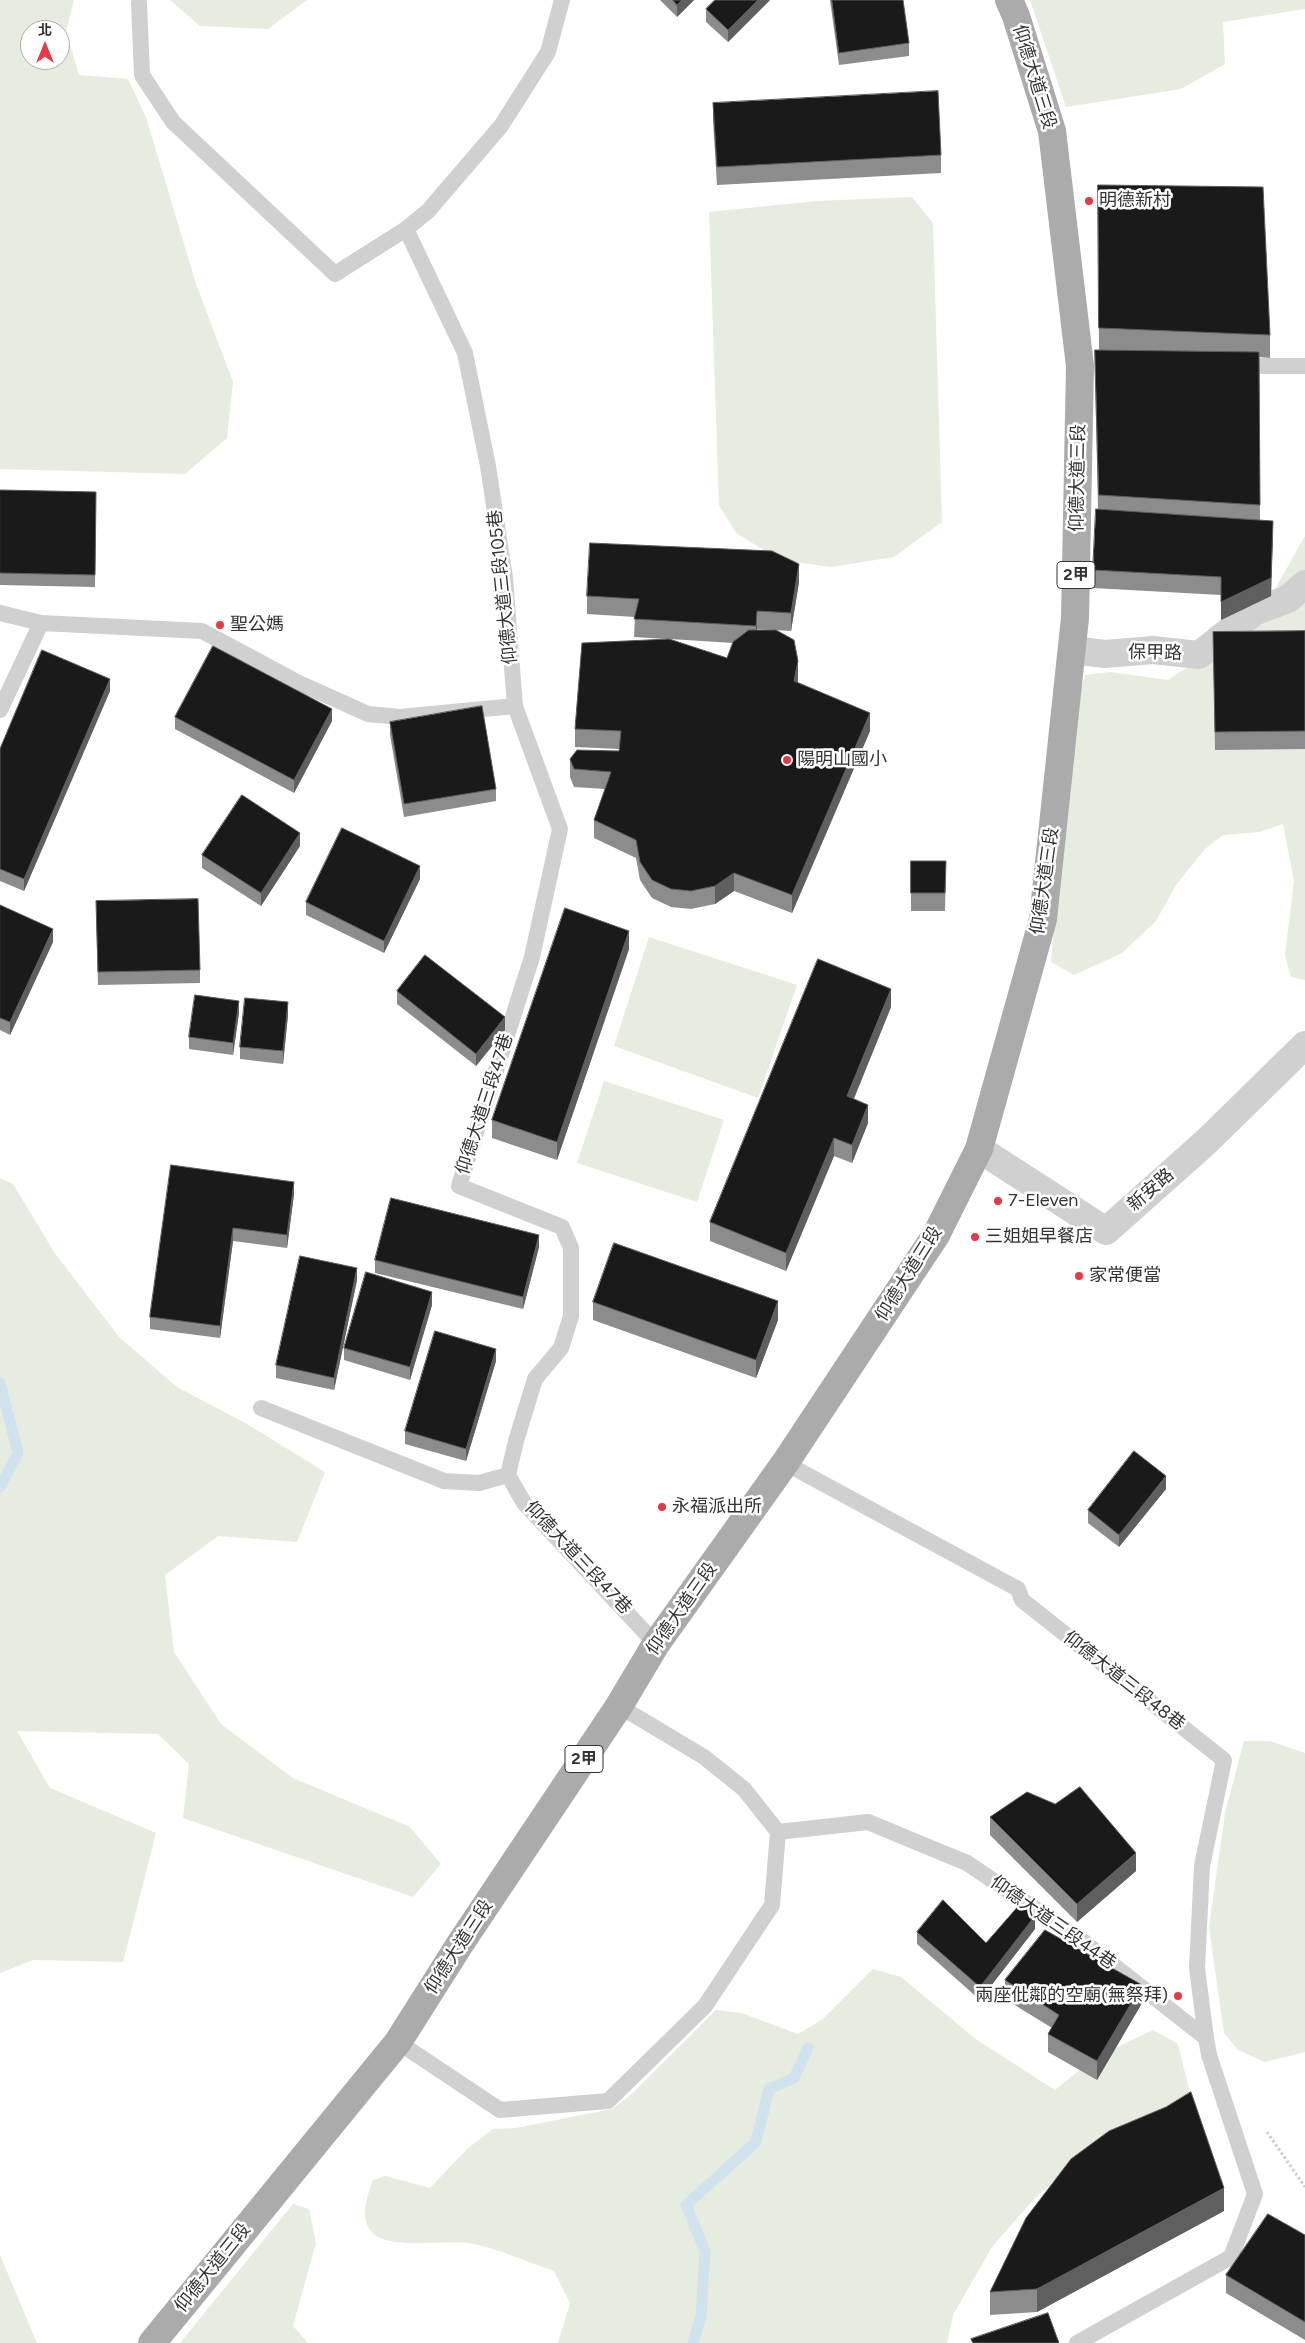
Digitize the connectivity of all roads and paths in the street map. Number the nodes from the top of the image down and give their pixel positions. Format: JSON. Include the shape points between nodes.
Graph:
{"nodes":[{"id":1,"x":562,"y":0,"type":"edge"},
{"id":2,"x":1009,"y":0,"type":"edge"},
{"id":3,"x":139,"y":3,"type":"dead end"},
{"id":4,"x":406,"y":228,"type":"junction"},
{"id":5,"x":1217,"y":366,"type":"edge"},
{"id":6,"x":1305,"y":366,"type":"edge"},
{"id":7,"x":1305,"y":584,"type":"edge"},
{"id":8,"x":0,"y":613,"type":"edge"},
{"id":9,"x":41,"y":623,"type":"junction"},
{"id":10,"x":1072,"y":650,"type":"junction"},
{"id":11,"x":515,"y":706,"type":"junction"},
{"id":12,"x":0,"y":710,"type":"edge"},
{"id":13,"x":1305,"y":1045,"type":"edge"},
{"id":14,"x":979,"y":1149,"type":"junction"},
{"id":15,"x":260,"y":1408,"type":"dead end"},
{"id":16,"x":785,"y":1463,"type":"junction"},
{"id":17,"x":508,"y":1475,"type":"junction"},
{"id":18,"x":656,"y":1644,"type":"junction"},
{"id":19,"x":619,"y":1706,"type":"junction"},
{"id":20,"x":778,"y":1832,"type":"junction"},
{"id":21,"x":1206,"y":2038,"type":"junction"},
{"id":22,"x":398,"y":2042,"type":"junction"},
{"id":23,"x":152,"y":2343,"type":"edge"},
{"id":24,"x":1077,"y":2343,"type":"edge"}],
"edges":[{"from":1,"to":4,"type":"lane","via":[[548,52],[501,126],[428,211]]},
{"from":2,"to":10,"type":"main road","name":"仰德大道三段","number":"2甲","via":[[1052,131],[1090,366]]},
{"from":3,"to":4,"type":"lane","via":[[142,75],[172,122],[335,274]]},
{"from":4,"to":11,"type":"lane","name":"仰德大道三段105巷","via":[[465,353],[506,578]]},
{"from":5,"to":6,"type":"lane"},
{"from":7,"to":10,"type":"street","name":"保甲路","via":[[1288,599],[1254,612],[1198,655],[1153,650],[1105,654]]},
{"from":8,"to":9,"type":"lane"},
{"from":9,"to":11,"type":"lane","via":[[202,631],[299,683],[368,714],[400,717]]},
{"from":9,"to":12,"type":"lane"},
{"from":10,"to":14,"type":"main road","name":"仰德大道三段","number":"2甲","via":[[1043,919]]},
{"from":11,"to":17,"type":"lane","name":"仰德大道三段47巷","via":[[560,828],[532,956],[459,1186],[562,1228],[571,1248],[571,1316],[561,1348],[535,1379]]},
{"from":13,"to":14,"type":"street","name":"新安路","via":[[1206,1142],[1106,1231]]},
{"from":14,"to":16,"type":"main road","name":"仰德大道三段","number":"2甲","via":[[936,1235]]},
{"from":15,"to":17,"type":"lane","via":[[444,1482],[479,1483]]},
{"from":16,"to":18,"type":"main road","name":"仰德大道三段","number":"2甲"},
{"from":16,"to":21,"type":"lane","name":"仰德大道三段48巷","via":[[1018,1589],[1022,1600],[1224,1760],[1202,1866],[1197,1968]]},
{"from":17,"to":18,"type":"lane","name":"仰德大道三段47巷","via":[[524,1503]]},
{"from":18,"to":19,"type":"main road","name":"仰德大道三段","number":"2甲"},
{"from":19,"to":20,"type":"lane","via":[[704,1757],[744,1789]]},
{"from":19,"to":22,"type":"main road","name":"仰德大道三段","number":"2甲"},
{"from":20,"to":21,"type":"lane","name":"仰德大道三段44巷","via":[[868,1822],[967,1863],[1084,1942]]},
{"from":20,"to":22,"type":"lane","via":[[772,1904],[705,2006],[608,2101],[500,2110]]},
{"from":21,"to":24,"type":"lane","via":[[1255,2194],[1231,2257]]},
{"from":22,"to":23,"type":"main road","name":"仰德大道三段","number":"2甲"}]}
